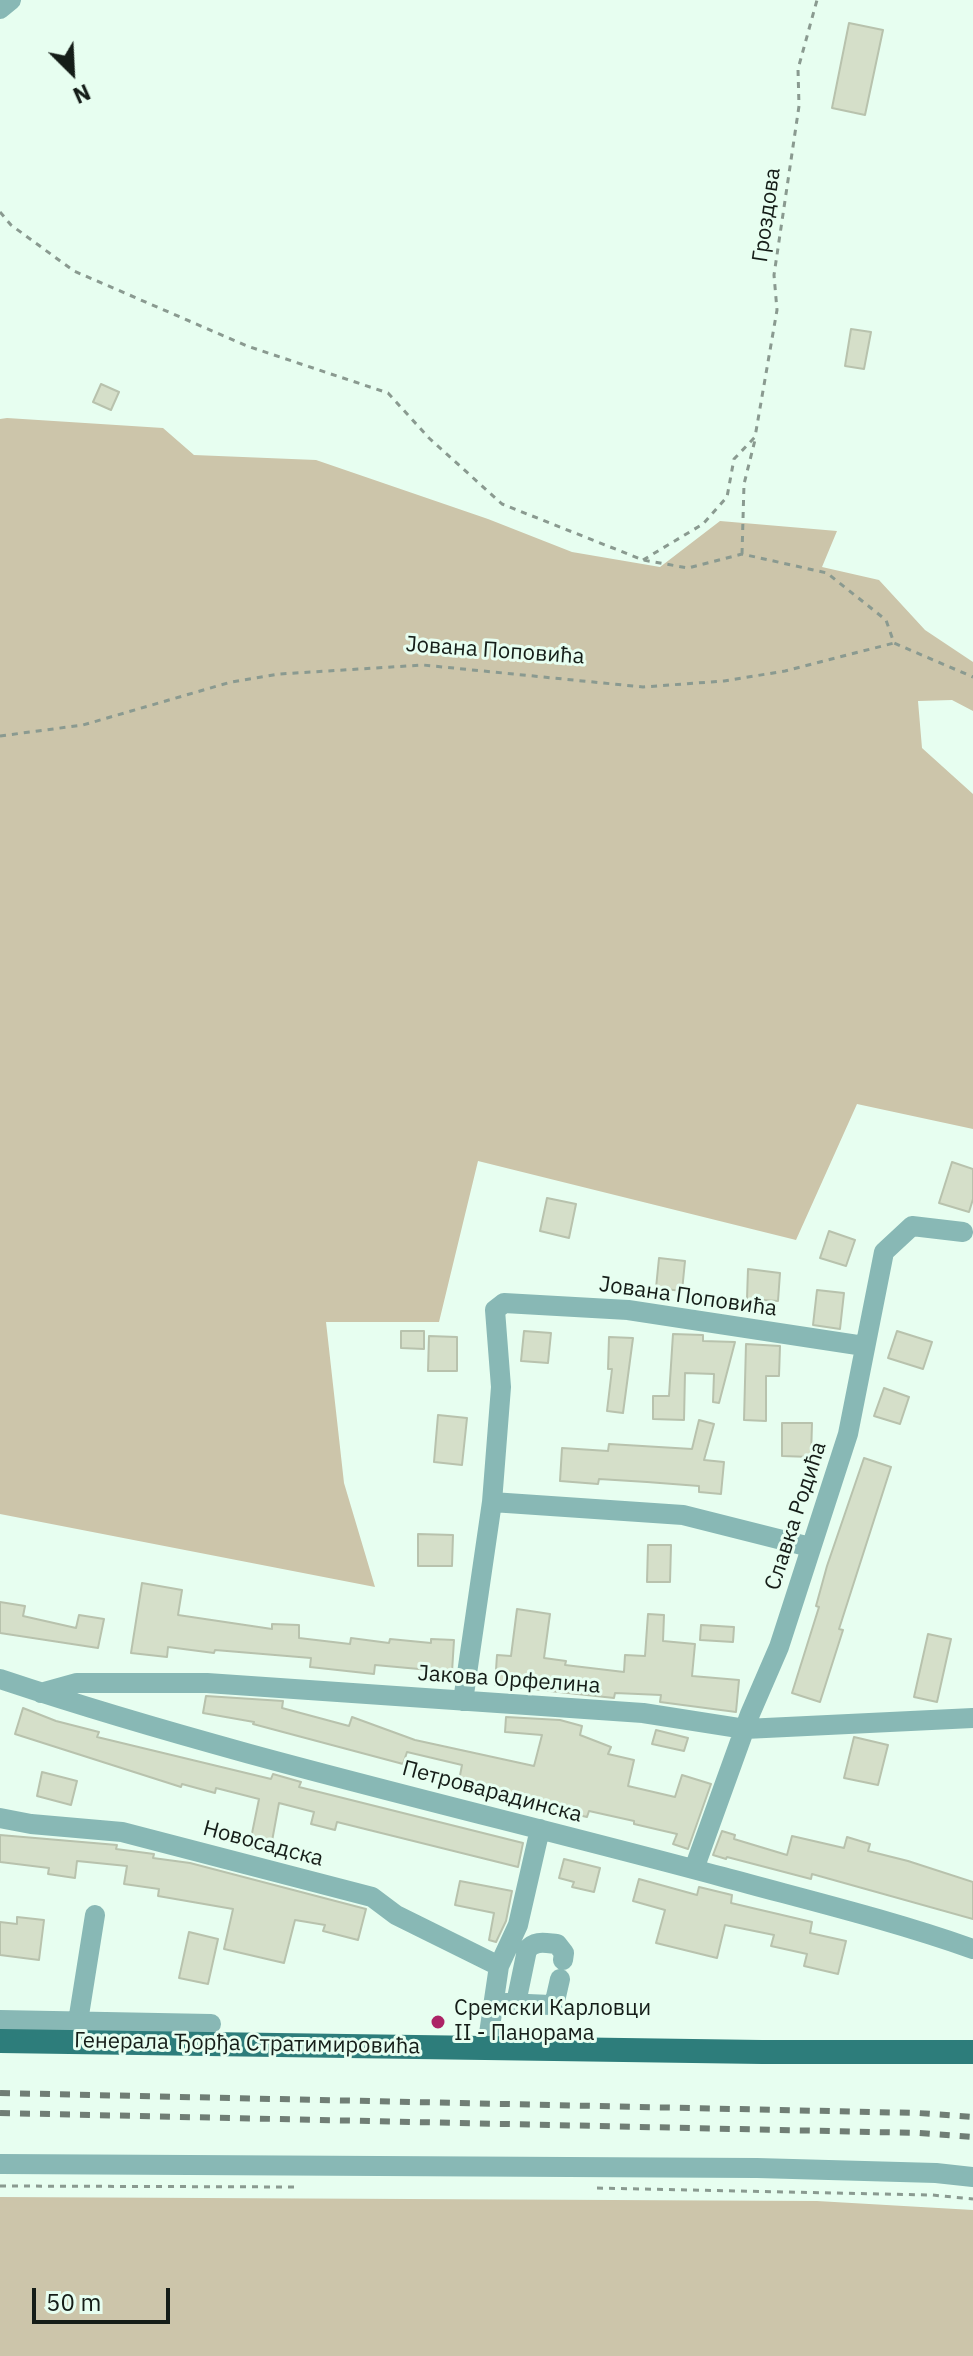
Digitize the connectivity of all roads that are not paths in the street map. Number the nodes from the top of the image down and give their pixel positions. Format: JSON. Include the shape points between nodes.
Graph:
{"nodes":[{"id":1,"x":11,"y":0,"type":"edge"},
{"id":2,"x":0,"y":9,"type":"edge"},
{"id":3,"x":963,"y":1232,"type":"dead end"},
{"id":4,"x":864,"y":1346,"type":"junction"},
{"id":5,"x":492,"y":1502,"type":"junction"},
{"id":6,"x":810,"y":1547,"type":"junction"},
{"id":7,"x":0,"y":1679,"type":"edge"},
{"id":8,"x":41,"y":1693,"type":"junction"},
{"id":9,"x":463,"y":1701,"type":"junction"},
{"id":10,"x":973,"y":1718,"type":"edge"},
{"id":11,"x":745,"y":1729,"type":"junction"},
{"id":12,"x":0,"y":1818,"type":"edge"},
{"id":13,"x":540,"y":1829,"type":"junction"},
{"id":14,"x":694,"y":1869,"type":"junction"},
{"id":15,"x":95,"y":1915,"type":"dead end"},
{"id":16,"x":973,"y":1949,"type":"edge"},
{"id":17,"x":499,"y":1966,"type":"junction"},
{"id":18,"x":494,"y":2002,"type":"junction"},
{"id":19,"x":516,"y":2003,"type":"junction"},
{"id":20,"x":0,"y":2020,"type":"edge"},
{"id":21,"x":211,"y":2024,"type":"dead end"},
{"id":22,"x":76,"y":2032,"type":"junction"},
{"id":23,"x":0,"y":2041,"type":"edge"},
{"id":24,"x":487,"y":2047,"type":"junction"},
{"id":25,"x":973,"y":2052,"type":"edge"},
{"id":26,"x":0,"y":2164,"type":"edge"},
{"id":27,"x":973,"y":2177,"type":"edge"}],
"edges":[{"from":1,"to":2,"type":"street"},
{"from":3,"to":4,"type":"street","name":"Славка Родића","via":[[912,1226],[884,1252]]},
{"from":4,"to":5,"type":"street","name":"Јована Поповића","via":[[628,1310],[504,1303],[495,1310],[501,1387]]},
{"from":4,"to":6,"type":"street","name":"Славка Родића","via":[[848,1434]]},
{"from":5,"to":6,"type":"street","via":[[683,1515]]},
{"from":5,"to":9,"type":"street"},
{"from":6,"to":11,"type":"street","name":"Славка Родића","via":[[779,1647]]},
{"from":7,"to":8,"type":"street","name":"Петроварадинска"},
{"from":8,"to":9,"type":"street","name":"Јакова Орфелина","via":[[77,1683],[207,1683]]},
{"from":8,"to":13,"type":"street","name":"Петроварадинска","via":[[192,1739]]},
{"from":9,"to":11,"type":"street","name":"Јакова Орфелина","via":[[643,1713]]},
{"from":10,"to":11,"type":"street","name":"Јакова Орфелина"},
{"from":11,"to":14,"type":"street","name":"Славка Родића"},
{"from":12,"to":17,"type":"street","name":"Новосадска","via":[[122,1832],[372,1897],[396,1915]]},
{"from":13,"to":14,"type":"street","name":"Петроварадинска"},
{"from":13,"to":17,"type":"street","via":[[518,1925]]},
{"from":14,"to":16,"type":"street","name":"Петроварадинска"},
{"from":15,"to":22,"type":"street"},
{"from":17,"to":18,"type":"street"},
{"from":18,"to":19,"type":"street"},
{"from":18,"to":24,"type":"street"},
{"from":19,"to":19,"type":"street","via":[[555,2001],[564,1953],[557,1944],[537,1942],[527,1950]]},
{"from":20,"to":22,"type":"street"},
{"from":21,"to":22,"type":"street"},
{"from":22,"to":23,"type":"main road","name":"Генерала Ђорђа Стратимировића"},
{"from":22,"to":24,"type":"main road","name":"Генерала Ђорђа Стратимировића"},
{"from":24,"to":25,"type":"main road","name":"Генерала Ђорђа Стратимировића"},
{"from":26,"to":27,"type":"street","via":[[757,2168]]}]}
